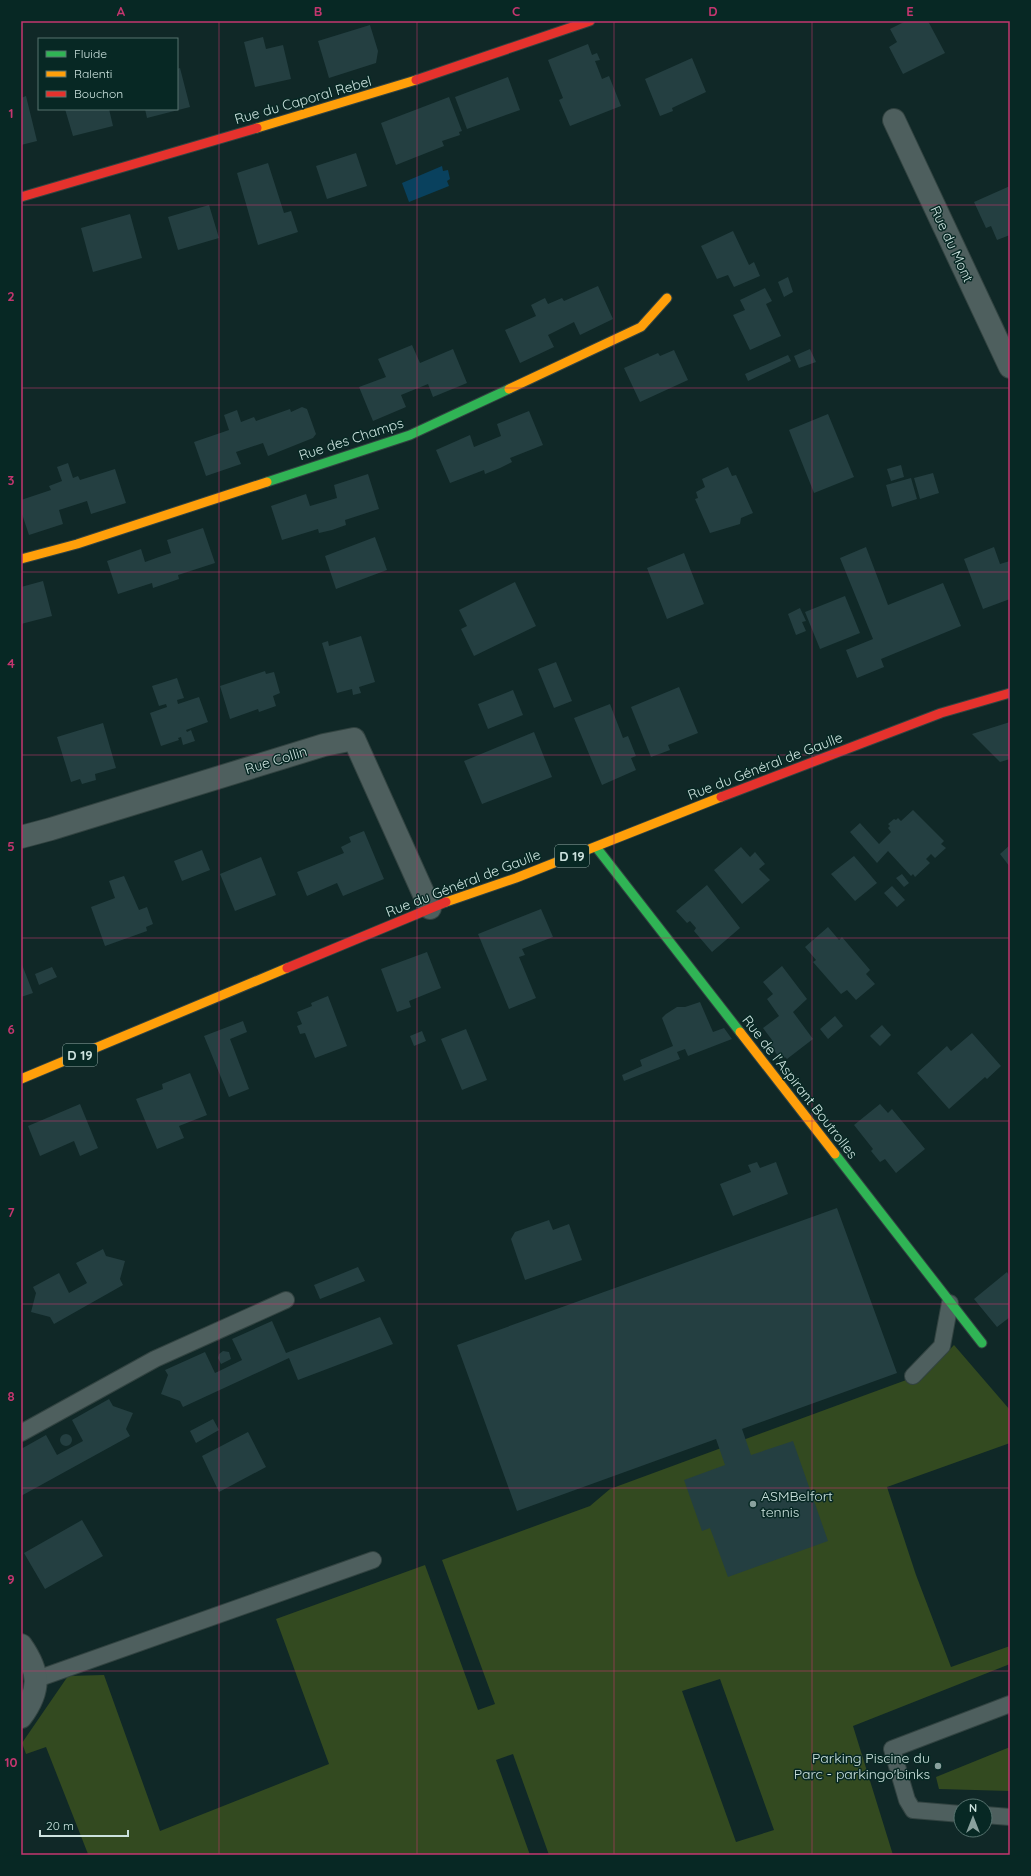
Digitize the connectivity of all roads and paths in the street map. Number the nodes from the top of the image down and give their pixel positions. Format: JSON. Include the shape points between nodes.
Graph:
{"nodes":[{"id":1,"x":590,"y":21,"type":"edge"},
{"id":2,"x":894,"y":120,"type":"dead end"},
{"id":3,"x":21,"y":197,"type":"edge"},
{"id":4,"x":667,"y":298,"type":"dead end"},
{"id":5,"x":1010,"y":367,"type":"edge"},
{"id":6,"x":21,"y":559,"type":"edge"},
{"id":7,"x":1010,"y":693,"type":"edge"},
{"id":8,"x":21,"y":837,"type":"edge"},
{"id":9,"x":596,"y":847,"type":"junction"},
{"id":10,"x":430,"y":908,"type":"junction"},
{"id":11,"x":21,"y":1079,"type":"edge"},
{"id":12,"x":286,"y":1300,"type":"dead end"},
{"id":13,"x":950,"y":1302,"type":"junction"},
{"id":14,"x":982,"y":1343,"type":"dead end"},
{"id":15,"x":913,"y":1376,"type":"dead end"},
{"id":16,"x":21,"y":1433,"type":"edge"},
{"id":17,"x":373,"y":1560,"type":"dead end"},
{"id":18,"x":21,"y":1645,"type":"edge"},
{"id":19,"x":37,"y":1679,"type":"junction"},
{"id":20,"x":1010,"y":1704,"type":"edge"},
{"id":21,"x":21,"y":1717,"type":"edge"},
{"id":22,"x":953,"y":1813,"type":"edge"},
{"id":23,"x":993,"y":1816,"type":"edge"},
{"id":24,"x":1010,"y":1817,"type":"edge"}],
"edges":[{"from":1,"to":3,"type":"street","name":"Rue du Caporal Rebel","via":[[393,88]]},
{"from":2,"to":5,"type":"street","name":"Rue du Mont"},
{"from":4,"to":6,"type":"street","name":"Rue des Champs","via":[[641,327],[410,435],[85,542]]},
{"from":7,"to":9,"type":"street","name":"Rue du Général de Gaulle","number":"D 19","via":[[926,719]]},
{"from":8,"to":10,"type":"street","name":"Rue Collin","via":[[324,745],[354,739]]},
{"from":9,"to":10,"type":"street","name":"Rue du Général de Gaulle","number":"D 19"},
{"from":9,"to":13,"type":"street","name":"Rue de l'Aspirant Boutrolles"},
{"from":10,"to":11,"type":"street","name":"Rue du Général de Gaulle","number":"D 19"},
{"from":12,"to":16,"type":"lane","via":[[156,1359]]},
{"from":13,"to":14,"type":"street","name":"Rue de l'Aspirant Boutrolles"},
{"from":13,"to":15,"type":"lane","via":[[942,1346]]},
{"from":17,"to":19,"type":"lane"},
{"from":18,"to":19,"type":"street","via":[[29,1656]]},
{"from":19,"to":21,"type":"street","via":[[32,1702]]},
{"from":20,"to":22,"type":"lane","via":[[892,1749],[907,1800],[913,1810]]},
{"from":23,"to":24,"type":"lane"}]}
